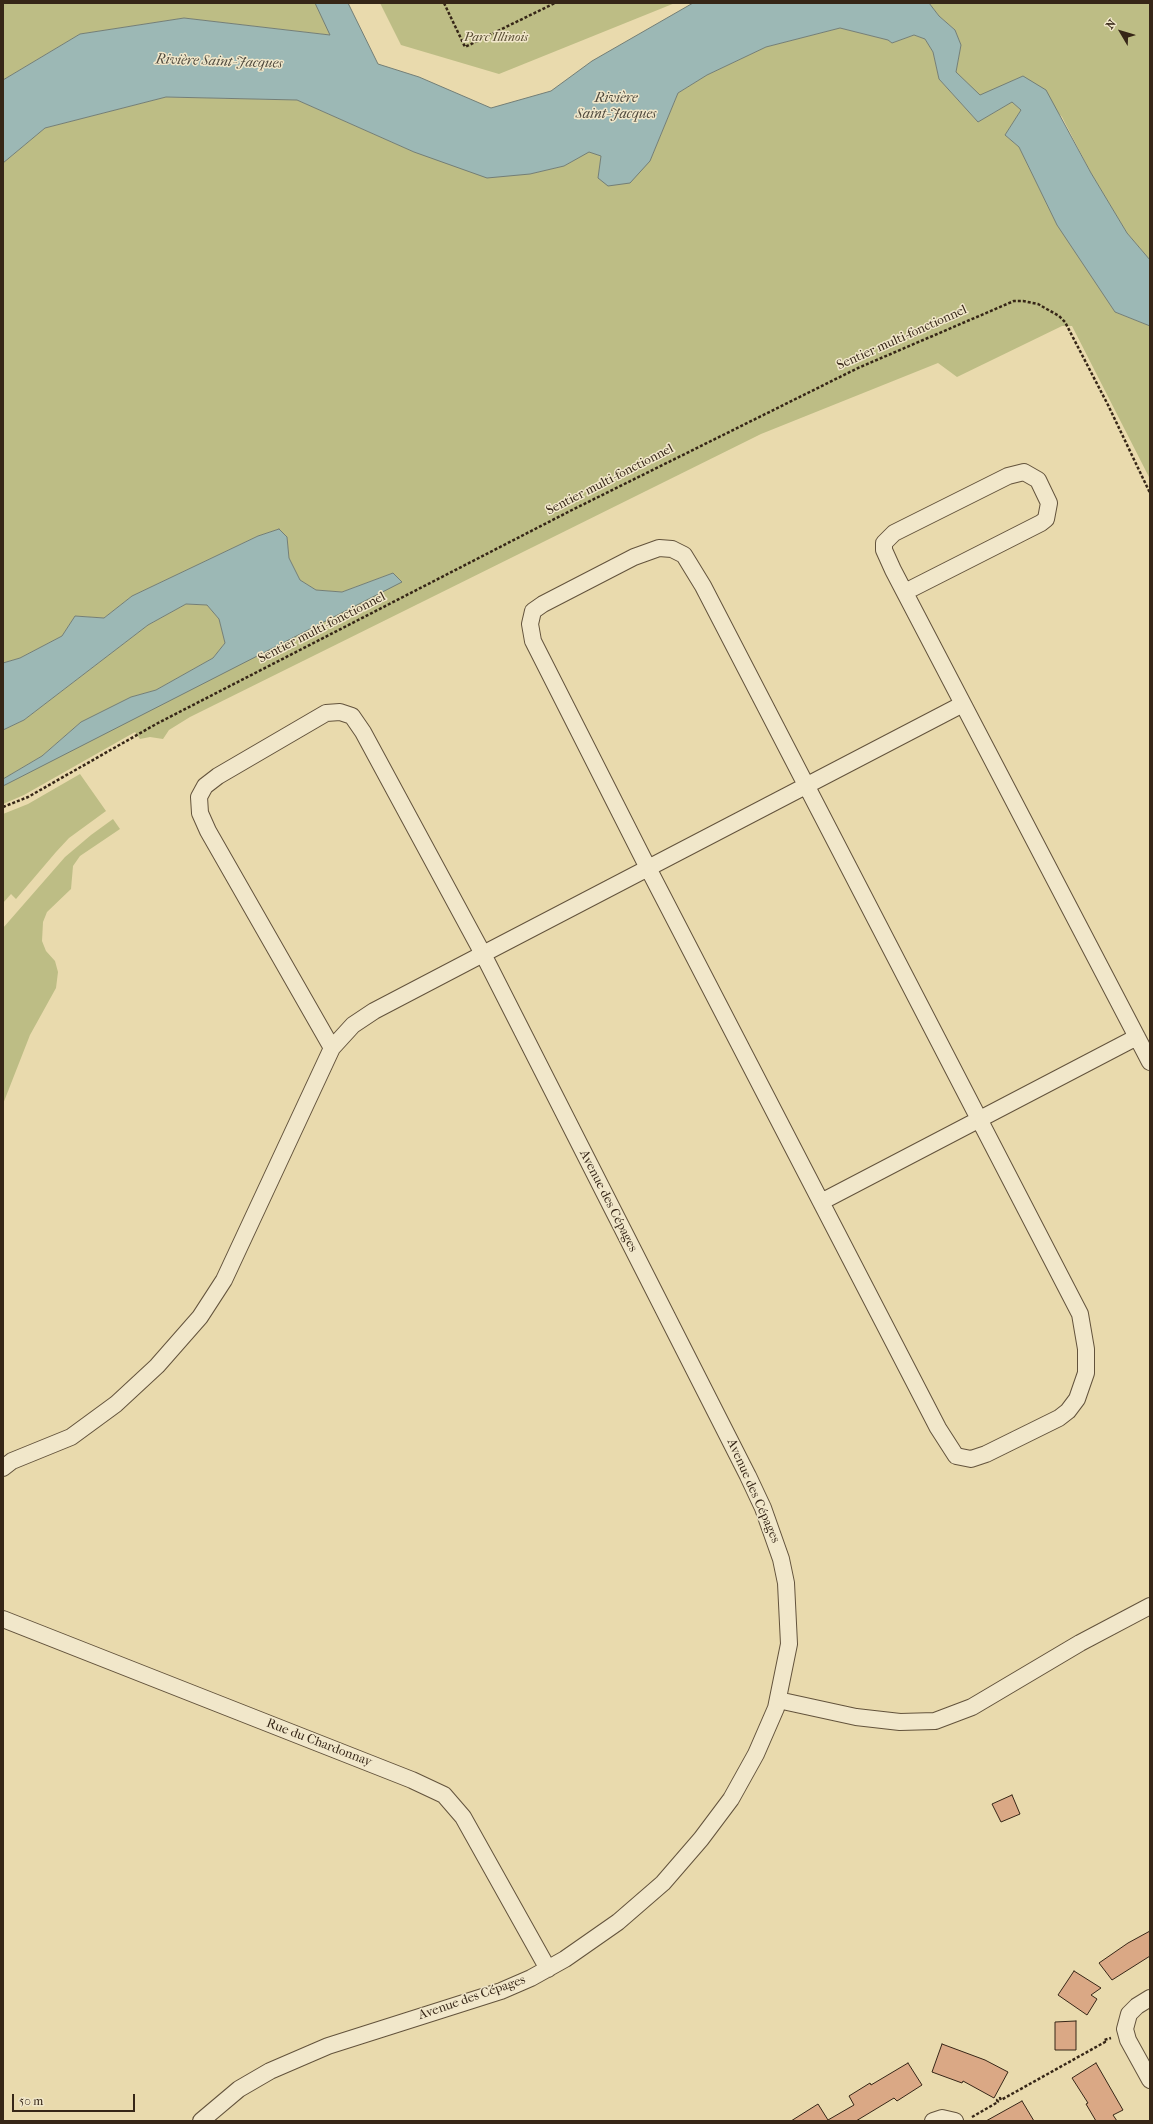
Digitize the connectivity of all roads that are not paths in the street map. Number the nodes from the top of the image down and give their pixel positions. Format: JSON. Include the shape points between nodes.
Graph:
{"nodes":[{"id":1,"x":905,"y":592,"type":"junction"},
{"id":2,"x":964,"y":704,"type":"junction"},
{"id":3,"x":807,"y":786,"type":"junction"},
{"id":4,"x":648,"y":868,"type":"junction"},
{"id":5,"x":483,"y":954,"type":"junction"},
{"id":6,"x":1137,"y":1037,"type":"junction"},
{"id":7,"x":332,"y":1048,"type":"junction"},
{"id":8,"x":1150,"y":1062,"type":"edge"},
{"id":9,"x":980,"y":1118,"type":"junction"},
{"id":10,"x":821,"y":1202,"type":"junction"},
{"id":11,"x":3,"y":1468,"type":"edge"},
{"id":12,"x":1150,"y":1606,"type":"edge"},
{"id":13,"x":3,"y":1619,"type":"edge"},
{"id":14,"x":778,"y":1700,"type":"junction"},
{"id":15,"x":548,"y":1969,"type":"junction"},
{"id":16,"x":1150,"y":1998,"type":"edge"},
{"id":17,"x":1150,"y":2080,"type":"edge"},
{"id":18,"x":201,"y":2121,"type":"edge"},
{"id":19,"x":933,"y":2121,"type":"edge"},
{"id":20,"x":955,"y":2121,"type":"edge"}],
"edges":[{"from":1,"to":1,"type":"street","via":[[886,555],[884,542],[888,537],[1017,472],[1024,472],[1038,480],[1049,503],[1046,519]]},
{"from":1,"to":2,"type":"street"},
{"from":2,"to":3,"type":"street"},
{"from":2,"to":6,"type":"street"},
{"from":3,"to":4,"type":"street"},
{"from":3,"to":4,"type":"street","via":[[703,586],[684,555],[672,549],[659,548],[627,560],[543,604],[533,611],[530,624],[533,641]]},
{"from":3,"to":9,"type":"street"},
{"from":4,"to":5,"type":"street"},
{"from":4,"to":10,"type":"street"},
{"from":5,"to":7,"type":"street","via":[[374,1011],[353,1025]]},
{"from":5,"to":7,"type":"street","name":"Avenue des Cépages","via":[[352,716],[340,712],[326,713],[218,776],[205,786],[199,797],[200,813]]},
{"from":5,"to":14,"type":"street","name":"Avenue des Cépages","via":[[748,1476],[778,1545],[786,1583],[789,1644]]},
{"from":6,"to":8,"type":"street"},
{"from":6,"to":9,"type":"street"},
{"from":7,"to":11,"type":"street","via":[[224,1280],[200,1317],[157,1366],[116,1404],[71,1437],[12,1461]]},
{"from":9,"to":10,"type":"street"},
{"from":9,"to":10,"type":"street","via":[[1080,1314],[1084,1328],[1086,1373],[1077,1399],[1068,1411],[1046,1426],[971,1459],[956,1456],[938,1428]]},
{"from":12,"to":14,"type":"street","via":[[1080,1643],[972,1707],[935,1721],[900,1722],[856,1717]]},
{"from":13,"to":15,"type":"street","name":"Rue du Chardonnay","via":[[412,1780],[444,1795],[463,1817]]},
{"from":14,"to":15,"type":"street","name":"Avenue des Cépages","via":[[756,1754],[732,1799],[701,1839],[662,1883],[618,1922]]},
{"from":15,"to":18,"type":"street","name":"Avenue des Cépages","via":[[501,1991],[328,2046],[270,2070],[239,2089]]},
{"from":16,"to":17,"type":"street","via":[[1129,2014],[1125,2029],[1130,2045]]},
{"from":19,"to":20,"type":"street","via":[[942,2118]]}]}
